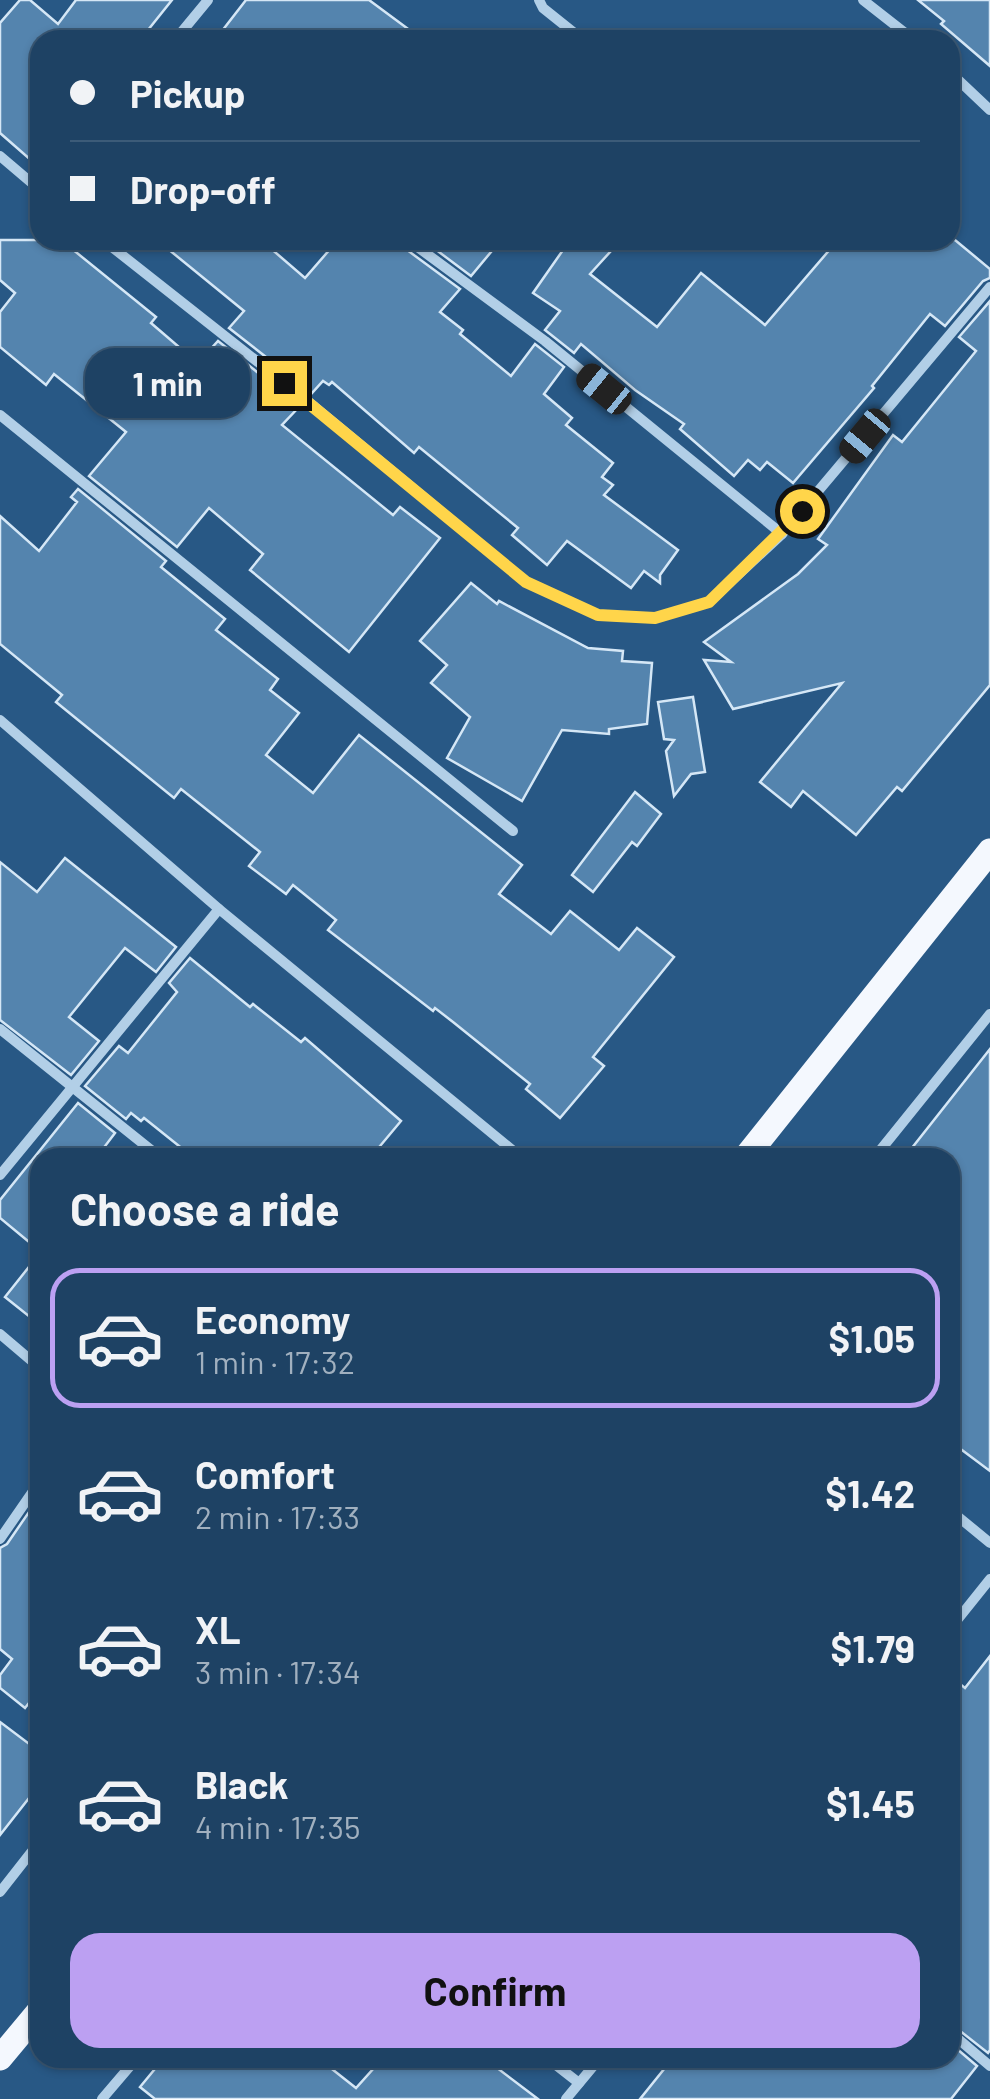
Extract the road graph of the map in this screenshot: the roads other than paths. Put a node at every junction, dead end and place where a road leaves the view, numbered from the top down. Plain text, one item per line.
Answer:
1 (208, 0) edge
2 (539, 0) edge
3 (864, 0) edge
4 (183, 30) edge
5 (570, 30) edge
6 (902, 30) edge
7 (960, 82) edge
8 (990, 110) edge
9 (0, 156) edge
10 (30, 182) edge
11 (116, 250) edge
12 (422, 250) edge
13 (990, 287) edge
14 (0, 416) edge
15 (782, 534) junction
16 (0, 720) edge
17 (514, 831) dead end
18 (990, 851) edge
19 (219, 909) junction
20 (990, 1014) edge
21 (0, 1029) edge
22 (985, 1031) edge
23 (72, 1085) junction
24 (149, 1148) edge
25 (510, 1148) edge
26 (753, 1148) edge
27 (883, 1148) edge
28 (0, 1174) edge
29 (0, 1334) edge
30 (30, 1360) edge
31 (30, 1496) edge
32 (960, 1518) edge
33 (0, 1539) edge
34 (990, 1544) edge
35 (990, 1578) edge
36 (960, 1616) edge
37 (30, 1854) edge
38 (0, 1892) edge
39 (30, 2022) edge
40 (960, 2040) edge
41 (0, 2058) edge
42 (990, 2066) edge
43 (128, 2068) edge
44 (560, 2068) edge
45 (592, 2068) edge
46 (579, 2083) junction
47 (102, 2099) edge
48 (566, 2099) edge

1 - 4 street
2 - 5 street
3 - 6 street
7 - 8 street
9 - 10 street
11 - 15 street
12 - 15 street
13 - 15 street
14 - 17 street
16 - 19 street
18 - 26 main road
19 - 23 street
19 - 25 street
20 - 22 street
21 - 23 street
22 - 27 street
23 - 24 street
23 - 28 street
29 - 30 street
31 - 33 street
32 - 34 street
35 - 36 street
37 - 38 street
39 - 41 main road
40 - 42 street
43 - 47 street
44 - 46 street
45 - 46 street
46 - 48 street

